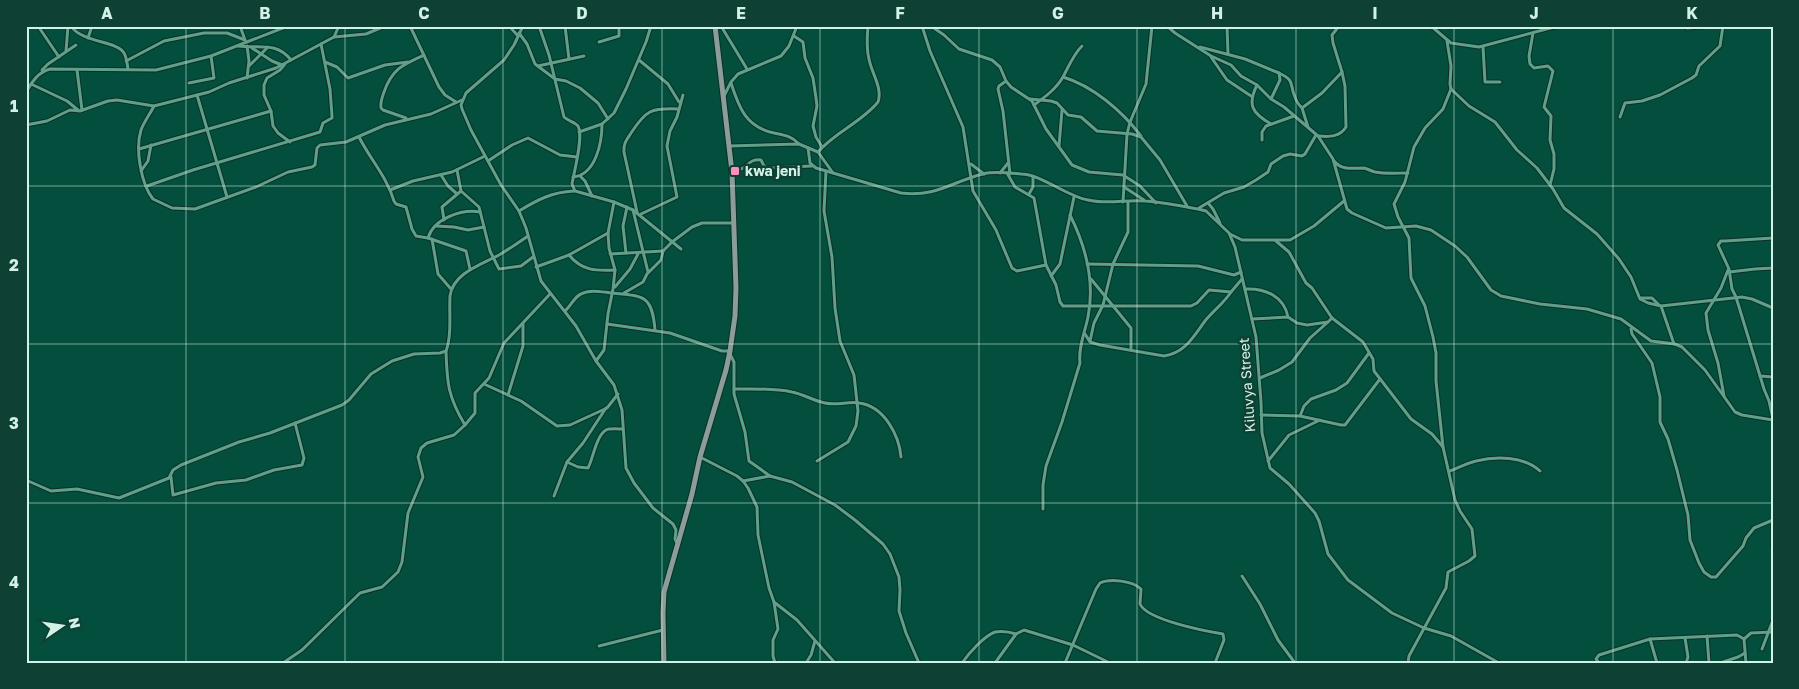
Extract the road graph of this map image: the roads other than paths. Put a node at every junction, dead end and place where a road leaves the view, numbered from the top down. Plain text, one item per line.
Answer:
1 (38, 26) edge
2 (70, 26) edge
3 (92, 26) edge
4 (240, 26) edge
5 (288, 26) edge
6 (339, 26) edge
7 (385, 26) edge
8 (410, 26) edge
9 (488, 26) edge
10 (523, 26) edge
11 (539, 26) edge
12 (565, 26) edge
13 (619, 26) edge
14 (651, 26) edge
15 (715, 26) edge
16 (721, 26) edge
17 (869, 26) edge
18 (922, 26) edge
19 (931, 26) edge
20 (1152, 26) edge
21 (1167, 26) edge
22 (1227, 26) edge
23 (1339, 26) edge
24 (1431, 26) edge
25 (1558, 26) edge
26 (1683, 26) edge
27 (1714, 26) edge
28 (1722, 26) edge
29 (511, 27) edge
30 (796, 27) edge
31 (1533, 33) junction
32 (518, 35) junction
33 (794, 36) junction
34 (334, 37) junction
35 (88, 38) junction
36 (246, 41) junction
37 (1447, 41) junction
38 (599, 42) dead end
39 (320, 44) junction
40 (76, 45) dead end
41 (237, 46) junction
42 (1082, 46) dead end
43 (1197, 46) junction
44 (250, 47) junction
45 (268, 47) junction
46 (1482, 47) junction
47 (66, 52) junction
48 (261, 54) junction
49 (1228, 54) junction
50 (211, 56) junction
51 (424, 56) junction
52 (584, 56) dead end
53 (1211, 56) junction
54 (59, 57) junction
55 (569, 59) junction
56 (291, 60) junction
57 (639, 60) junction
58 (126, 61) junction
59 (411, 61) junction
60 (325, 62) junction
61 (286, 63) junction
62 (551, 63) junction
63 (282, 65) junction
64 (538, 66) junction
65 (248, 67) junction
66 (747, 69) junction
67 (77, 70) junction
68 (128, 70) junction
69 (1342, 72) junction
70 (41, 73) junction
71 (1279, 73) junction
72 (1062, 77) junction
73 (247, 78) junction
74 (555, 78) junction
75 (1006, 81) junction
76 (731, 82) junction
77 (1500, 82) dead end
78 (189, 83) dead end
79 (31, 84) junction
80 (1257, 84) junction
81 (1451, 90) junction
82 (26, 92) edge
83 (197, 95) junction
84 (683, 95) dead end
85 (723, 96) junction
86 (1251, 96) junction
87 (1030, 99) junction
88 (1271, 99) junction
89 (462, 100) junction
90 (1041, 100) junction
91 (456, 102) junction
92 (680, 103) junction
93 (1034, 105) junction
94 (154, 106) junction
95 (1302, 108) junction
96 (678, 109) junction
97 (80, 110) junction
98 (271, 110) junction
99 (1062, 110) junction
100 (1294, 115) junction
101 (1620, 117) dead end
102 (410, 119) junction
103 (608, 119) junction
104 (1130, 122) junction
105 (602, 124) junction
106 (1271, 124) junction
107 (26, 125) edge
108 (1308, 128) junction
109 (206, 129) junction
110 (580, 132) junction
111 (1127, 134) junction
112 (1317, 136) junction
113 (359, 137) junction
114 (1141, 137) junction
115 (1262, 140) dead end
116 (290, 142) junction
117 (799, 144) junction
118 (151, 145) junction
119 (729, 146) junction
120 (822, 147) junction
121 (808, 148) junction
122 (1059, 148) junction
123 (139, 149) junction
124 (818, 152) junction
125 (485, 156) junction
126 (577, 158) junction
127 (1333, 159) junction
128 (488, 161) junction
129 (1008, 162) junction
130 (217, 163) junction
131 (970, 163) junction
132 (812, 166) junction
133 (457, 170) junction
134 (141, 171) junction
135 (826, 171) junction
136 (732, 172) junction
137 (833, 173) junction
138 (1000, 173) junction
139 (1408, 173) junction
140 (984, 174) junction
141 (1008, 174) junction
142 (441, 175) junction
143 (1123, 175) junction
144 (580, 176) junction
145 (573, 177) junction
146 (1033, 177) junction
147 (971, 178) junction
148 (147, 186) junction
149 (1550, 186) junction
150 (1123, 187) junction
151 (390, 190) junction
152 (461, 191) junction
153 (575, 191) junction
154 (456, 194) junction
155 (1029, 194) junction
156 (592, 196) junction
157 (227, 197) junction
158 (1074, 197) junction
159 (1144, 200) junction
160 (1344, 201) junction
161 (614, 202) junction
162 (1123, 202) junction
163 (1128, 202) junction
164 (1156, 203) junction
165 (1208, 203) junction
166 (627, 207) junction
167 (1187, 207) junction
168 (1198, 209) junction
169 (633, 210) junction
170 (519, 211) junction
171 (481, 212) junction
172 (639, 213) junction
173 (1070, 215) junction
174 (444, 220) junction
175 (734, 223) junction
176 (1221, 225) junction
177 (434, 226) junction
178 (484, 227) junction
179 (1405, 227) junction
180 (608, 233) junction
181 (1230, 233) junction
182 (528, 236) junction
183 (428, 238) junction
184 (1773, 238) edge
185 (432, 240) junction
186 (1242, 240) junction
187 (1276, 240) junction
188 (672, 242) junction
189 (1235, 247) junction
190 (681, 249) dead end
191 (663, 251) junction
192 (626, 253) junction
193 (639, 253) junction
194 (644, 253) junction
195 (610, 254) junction
196 (570, 255) junction
197 (533, 257) junction
198 (493, 258) junction
199 (1087, 264) junction
200 (1113, 264) junction
201 (1046, 265) junction
202 (536, 266) junction
203 (1773, 268) edge
204 (470, 269) junction
205 (615, 270) junction
206 (1729, 271) junction
207 (1240, 272) junction
208 (648, 273) junction
209 (1051, 276) junction
210 (1090, 279) junction
211 (1242, 279) junction
212 (451, 289) junction
213 (1244, 289) junction
214 (613, 291) junction
215 (1231, 292) junction
216 (624, 293) junction
217 (550, 294) junction
218 (1105, 297) junction
219 (1736, 297) junction
220 (1713, 300) junction
221 (1103, 305) junction
222 (1090, 306) junction
223 (1112, 306) junction
224 (1660, 306) junction
225 (1773, 308) edge
226 (565, 311) junction
227 (1288, 317) junction
228 (1332, 318) junction
229 (1252, 319) junction
230 (1328, 322) junction
231 (523, 324) junction
232 (607, 324) junction
233 (1631, 328) junction
234 (655, 330) junction
235 (1084, 334) junction
236 (1090, 342) junction
237 (1674, 344) junction
238 (1131, 350) junction
239 (446, 351) junction
240 (730, 352) junction
241 (1369, 353) junction
242 (596, 361) junction
243 (1760, 376) junction
244 (1773, 377) edge
245 (1260, 378) junction
246 (1380, 378) junction
247 (484, 384) junction
248 (734, 389) junction
249 (618, 394) junction
250 (508, 395) junction
251 (1724, 397) junction
252 (857, 402) junction
253 (607, 408) junction
254 (1261, 415) junction
255 (1300, 416) junction
256 (1321, 420) junction
257 (1773, 420) edge
258 (295, 423) junction
259 (465, 425) junction
260 (623, 429) junction
261 (1443, 447) junction
262 (700, 457) junction
263 (901, 457) dead end
264 (817, 461) dead end
265 (1268, 461) junction
266 (567, 462) junction
267 (1540, 470) dead end
268 (1450, 471) junction
269 (171, 476) junction
270 (770, 476) junction
271 (26, 480) edge
272 (743, 481) junction
273 (554, 496) dead end
274 (1043, 508) dead end
275 (1773, 522) edge
276 (677, 542) junction
277 (1773, 548) edge
278 (1242, 576) dead end
279 (774, 602) junction
280 (1428, 618) junction
281 (1773, 620) edge
282 (1424, 628) junction
283 (664, 630) junction
284 (1430, 630) junction
285 (1773, 632) edge
286 (1768, 633) junction
287 (1016, 634) junction
288 (1707, 636) junction
289 (1685, 638) junction
290 (1650, 639) junction
291 (1744, 639) junction
292 (815, 641) junction
293 (1072, 645) junction
294 (598, 646) dead end
295 (1762, 649) dead end
296 (1745, 652) junction
297 (283, 663) edge
298 (664, 663) edge
299 (776, 663) edge
300 (806, 663) edge
301 (835, 663) edge
302 (919, 663) edge
303 (962, 663) edge
304 (995, 663) edge
305 (1065, 663) edge
306 (1110, 663) edge
307 (1215, 663) edge
308 (1295, 663) edge
309 (1408, 663) edge
310 (1499, 663) edge
311 (1599, 663) edge
312 (1657, 663) edge
313 (1686, 663) edge
314 (1709, 663) edge
315 (1720, 663) edge
316 (1746, 663) edge

1 - 54 street
2 - 35 street
2 - 47 street
3 - 35 street
4 - 36 street
5 - 36 street
6 - 34 street
7 - 34 street
8 - 51 street
9 - 29 street
10 - 32 street
11 - 62 street
12 - 55 street
13 - 38 street
14 - 57 street
15 - 85 street
16 - 66 street
17 - 120 street
18 - 131 street
19 - 75 street
20 - 104 street
21 - 43 street
22 - 49 street
23 - 69 street
24 - 37 street
25 - 31 street
26 - 27 street
28 - 101 street
29 - 32 street
30 - 33 street
31 - 46 street
31 - 149 street
32 - 64 street
32 - 89 street
33 - 66 street
33 - 120 street
34 - 39 street
35 - 58 street
36 - 41 street
36 - 44 street
36 - 58 street
37 - 46 street
37 - 81 street
39 - 56 street
39 - 60 street
40 - 47 street
41 - 44 street
41 - 50 street
42 - 72 street
43 - 49 street
43 - 53 street
44 - 45 street
44 - 48 street
44 - 65 street
45 - 48 street
45 - 56 street
46 - 77 street
47 - 54 street
48 - 63 street
48 - 65 street
49 - 71 street
50 - 68 street
50 - 78 street
51 - 59 street
51 - 91 street
52 - 55 street
53 - 80 street
53 - 86 street
54 - 70 street
55 - 62 street
56 - 61 street
57 - 92 street
57 - 103 street
58 - 68 street
59 - 60 street
59 - 102 street
60 - 116 street
61 - 63 street
61 - 98 street
62 - 64 street
62 - 74 street
63 - 73 street
64 - 74 street
65 - 73 street
66 - 76 street
67 - 68 street
67 - 70 street
67 - 97 street
69 - 95 street
69 - 112 street
70 - 79 street
71 - 88 street
71 - 95 street
72 - 90 street
72 - 104 street
73 - 83 street
74 - 103 street
74 - 110 street
75 - 87 street
75 - 129 street
76 - 85 street
76 - 117 street
79 - 82 street
79 - 97 street
80 - 86 street
80 - 88 street
81 - 139 street
81 - 149 street
83 - 94 street
83 - 109 street
84 - 92 street
85 - 119 street
86 - 106 street
87 - 90 street
87 - 93 street
88 - 100 street
89 - 91 street
89 - 125 street
90 - 93 street
90 - 99 street
91 - 102 street
92 - 96 street
93 - 122 street
94 - 97 street
94 - 123 street
95 - 108 street
96 - 172 street
96 - 172 street
97 - 107 street
98 - 109 street
98 - 116 street
99 - 111 street
99 - 122 street
100 - 106 street
100 - 108 street
102 - 113 street
103 - 105 street
104 - 111 street
104 - 114 street
105 - 110 street
105 - 144 street
106 - 115 street
108 - 112 street
109 - 118 street
109 - 130 street
110 - 126 street
111 - 114 street
111 - 143 street
112 - 127 street
112 - 165 street
113 - 151 street
113 - 157 street
114 - 167 street
116 - 130 street
117 - 119 street
117 - 121 street
118 - 123 street
118 - 134 street
119 - 136 street
120 - 124 street
121 - 124 street
121 - 132 street
122 - 143 street
123 - 134 street
124 - 137 street
125 - 128 street
125 - 133 street
126 - 128 street
126 - 145 street
127 - 139 street
127 - 160 street
128 - 170 street
129 - 138 street
129 - 141 street
130 - 148 street
130 - 157 street
131 - 140 street
131 - 147 street
132 - 135 street, Kiluvya Street
132 - 136 street
133 - 142 street
133 - 152 street
134 - 148 street
135 - 137 street, Kiluvya Street
135 - 252 street
136 - 175 street
137 - 147 street, Kiluvya Street
138 - 140 street, Kiluvya Street
138 - 141 street, Kiluvya Street
139 - 179 street
140 - 147 street, Kiluvya Street
141 - 146 street, Kiluvya Street
141 - 155 street
142 - 151 street
142 - 154 street
143 - 150 street
143 - 164 street
144 - 145 street
144 - 156 street
145 - 153 street
146 - 155 street
146 - 158 street, Kiluvya Street
147 - 201 street
148 - 157 street
149 - 224 street
150 - 159 street
150 - 162 street
151 - 183 street
152 - 154 street
152 - 171 street
153 - 156 street
153 - 170 street
154 - 174 street
155 - 201 street
156 - 161 street
158 - 162 street, Kiluvya Street
158 - 173 street
159 - 163 street, Kiluvya Street
159 - 164 street, Kiluvya Street
160 - 179 street
160 - 187 street
161 - 166 street
161 - 180 street
162 - 163 street, Kiluvya Street
163 - 200 street
164 - 167 street, Kiluvya Street
165 - 168 street
165 - 176 street
166 - 169 street
166 - 192 street
167 - 168 street, Kiluvya Street
168 - 176 street, Kiluvya Street
169 - 172 street
169 - 194 street
170 - 182 street
171 - 174 street
171 - 178 street
172 - 188 street
173 - 199 street
173 - 209 street
174 - 177 street
175 - 188 street
175 - 240 street
176 - 181 street, Kiluvya Street
177 - 178 street
177 - 183 street
178 - 198 street
179 - 233 street
179 - 261 street
180 - 195 street
180 - 196 street
181 - 186 street
181 - 189 street, Kiluvya Street
182 - 197 street
182 - 198 street
183 - 185 street
184 - 206 street
185 - 204 street
185 - 212 street
186 - 187 street
186 - 189 street
187 - 228 street
188 - 190 street
188 - 191 street
189 - 207 street, Kiluvya Street
191 - 194 street
191 - 208 street
192 - 193 street
192 - 195 street
193 - 194 street
193 - 214 street
194 - 208 street
195 - 205 street
196 - 202 street
196 - 205 street
197 - 198 street
197 - 202 street
198 - 204 street
199 - 200 street
199 - 210 street
200 - 207 street
200 - 218 street
201 - 209 street
202 - 217 street
203 - 206 street
204 - 212 street
205 - 214 street
206 - 219 street
206 - 220 street
207 - 211 street, Kiluvya Street
208 - 216 street
209 - 222 street
210 - 218 street
210 - 222 street
211 - 213 street, Kiluvya Street
211 - 215 street
212 - 239 street
213 - 227 street
213 - 229 street, Kiluvya Street
214 - 216 street
214 - 226 street
214 - 232 street
215 - 223 street
215 - 238 street
216 - 234 street
217 - 226 street
217 - 231 street
218 - 221 street
218 - 223 street
219 - 220 street
219 - 225 street
219 - 243 street
220 - 224 street
220 - 251 street
221 - 222 street
221 - 223 street
221 - 236 street
222 - 235 street
223 - 238 street
224 - 237 street
226 - 242 street
227 - 229 street
227 - 230 street
228 - 230 street
228 - 241 street
229 - 245 street, Kiluvya Street
230 - 245 street
231 - 247 street
231 - 250 street
232 - 234 street
232 - 242 street
233 - 237 street
233 - 275 street
234 - 240 street
235 - 236 street
235 - 274 street
236 - 238 street
237 - 251 street
239 - 258 street
239 - 259 street
240 - 248 street
240 - 262 street
241 - 246 street
241 - 255 street
242 - 249 street
243 - 244 street
243 - 257 street
245 - 254 street, Kiluvya Street
246 - 256 street
246 - 261 street
247 - 250 street
247 - 259 street
248 - 252 street
248 - 270 street
249 - 253 street
249 - 260 street
250 - 253 street
251 - 257 street
252 - 263 street
252 - 264 street
253 - 266 street
254 - 255 street
254 - 265 street, Kiluvya Street
255 - 256 street
256 - 265 street
258 - 269 street
258 - 269 street
259 - 297 street
260 - 266 street
260 - 276 street
261 - 268 street
262 - 272 street
262 - 276 street
265 - 282 street, Kiluvya Street
266 - 273 street
267 - 268 street
268 - 280 street
269 - 271 street
270 - 272 street
270 - 302 street
272 - 279 street
275 - 277 street
276 - 283 street
278 - 308 street
279 - 292 street
279 - 299 street
280 - 282 street
280 - 284 street
281 - 286 street
282 - 284 street, Kiluvya Street
282 - 309 street
283 - 294 street
283 - 298 street
284 - 310 street, Kiluvya Street
285 - 286 street
286 - 291 street
286 - 295 street
287 - 293 street
287 - 303 street
287 - 304 street
288 - 289 street
288 - 291 street
288 - 314 street
289 - 290 street
289 - 313 street
290 - 311 street
290 - 312 street
291 - 296 street
292 - 300 street
292 - 301 street
293 - 305 street
293 - 306 street
293 - 307 street
296 - 315 street
296 - 316 street

